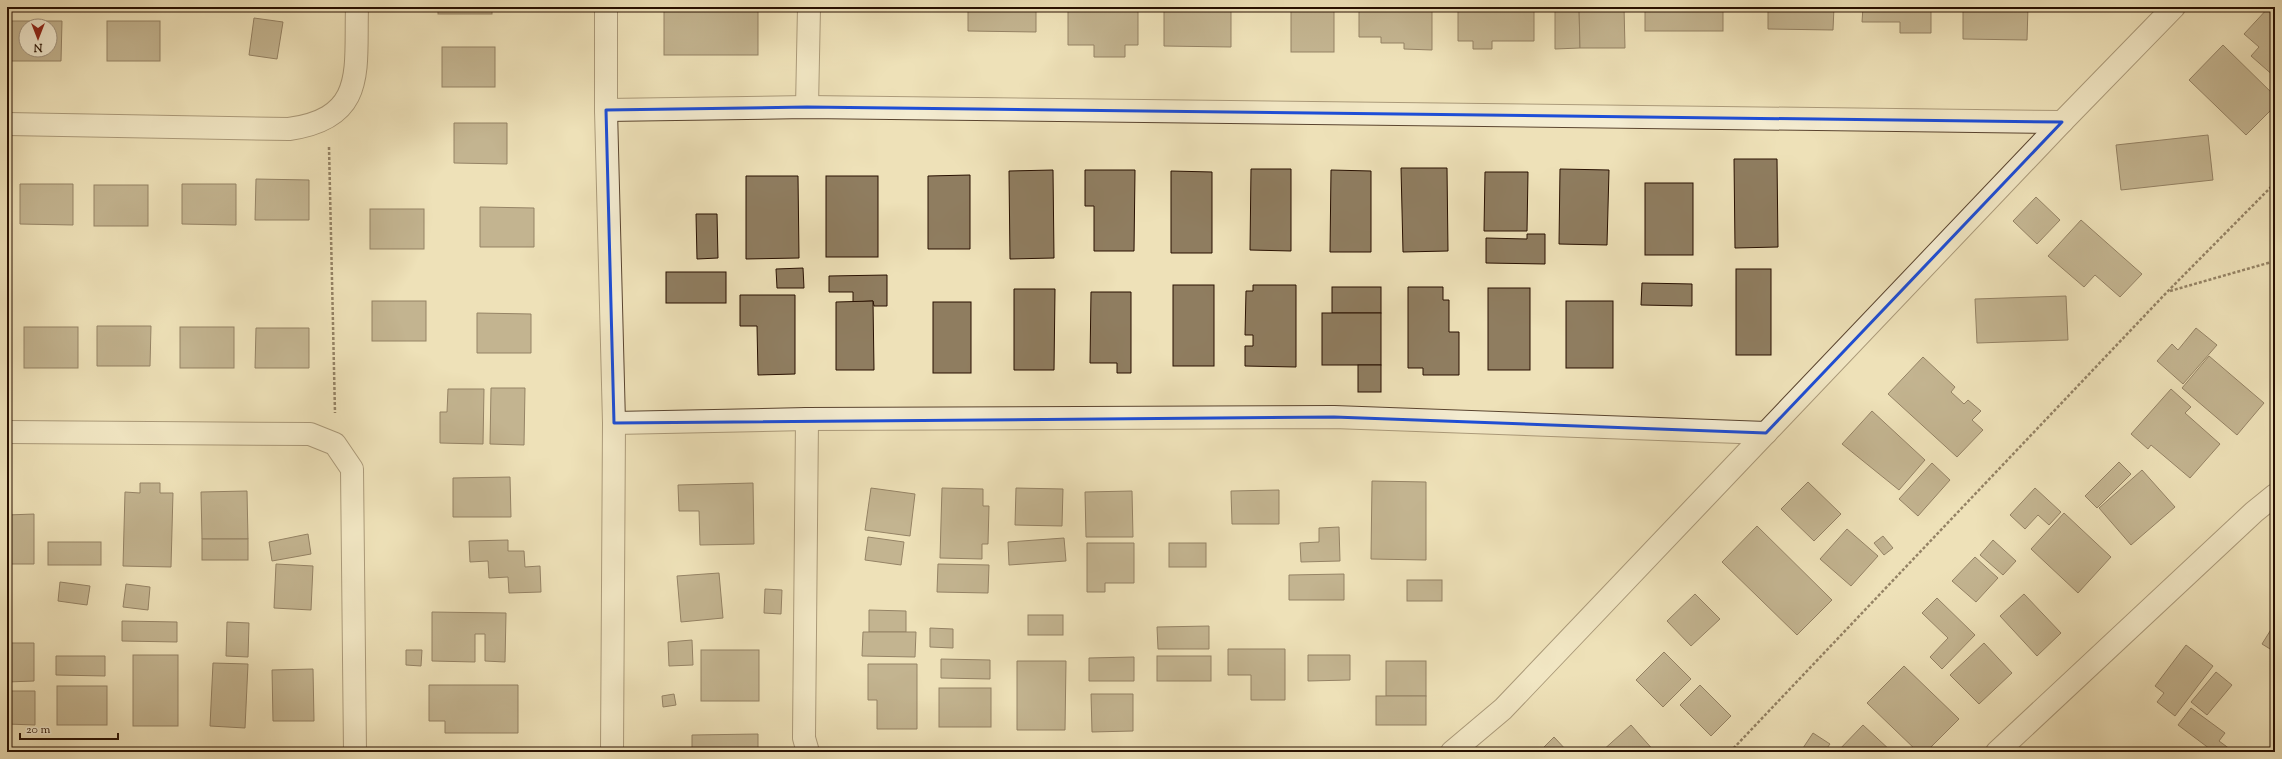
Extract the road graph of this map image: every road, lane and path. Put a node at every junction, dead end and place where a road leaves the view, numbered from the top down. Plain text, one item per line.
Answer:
1 (357, 7) edge
2 (606, 7) edge
3 (809, 7) edge
4 (2174, 7) edge
5 (807, 107) junction
6 (606, 110) junction
7 (328, 118) junction
8 (2062, 122) junction
9 (7, 124) edge
10 (2275, 183) edge
11 (2275, 261) edge
12 (2168, 291) junction
13 (807, 419) junction
14 (614, 423) junction
15 (7, 432) edge
16 (1766, 433) junction
17 (335, 444) junction
18 (2275, 495) edge
19 (355, 752) edge
20 (612, 752) edge
21 (808, 752) edge
22 (1452, 752) edge
23 (1730, 752) edge
24 (1997, 752) edge

1 - 7 street
2 - 6 street
3 - 5 street
4 - 8 street
5 - 6 street
5 - 8 street
6 - 14 street
7 - 9 street
7 - 17 path
8 - 16 street
10 - 12 path
11 - 12 path
12 - 23 path
13 - 14 street
13 - 16 street
13 - 21 street
14 - 20 street
15 - 17 street
16 - 22 street
17 - 19 street
18 - 24 street

